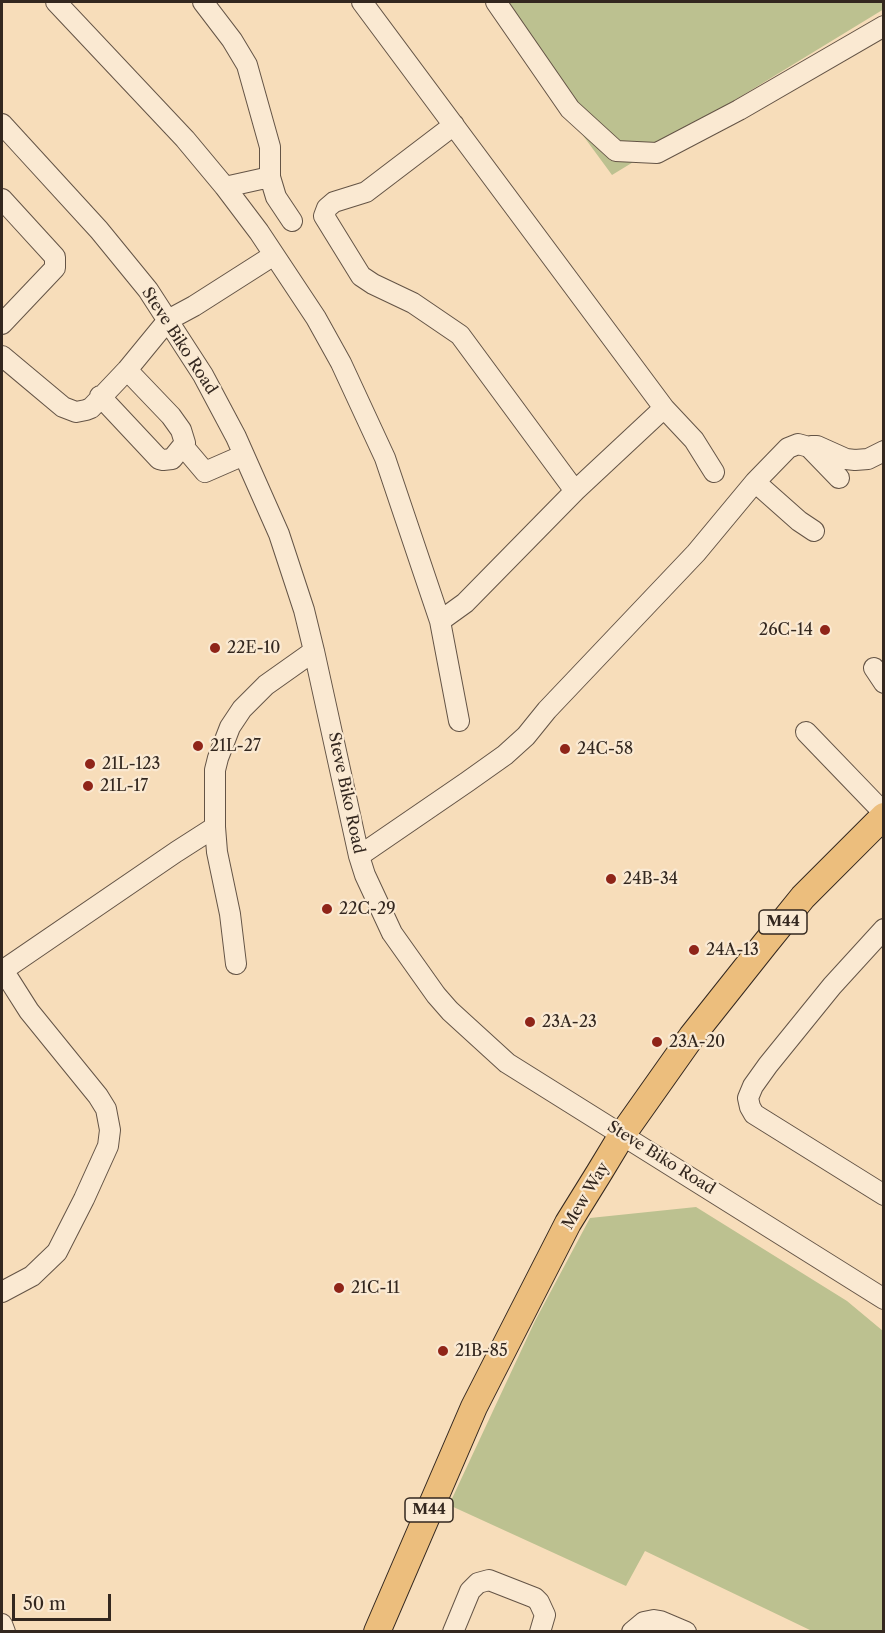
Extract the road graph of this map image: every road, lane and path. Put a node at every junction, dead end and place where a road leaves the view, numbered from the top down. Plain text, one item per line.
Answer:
1 (56, 2) edge
2 (203, 2) edge
3 (362, 2) edge
4 (495, 2) edge
5 (884, 26) edge
6 (2, 124) edge
7 (454, 126) junction
8 (270, 177) junction
9 (225, 188) junction
10 (2, 199) edge
11 (292, 221) dead end
12 (274, 255) junction
13 (168, 320) junction
14 (2, 324) edge
15 (2, 356) edge
16 (127, 370) junction
17 (100, 396) junction
18 (664, 408) junction
19 (183, 446) junction
20 (809, 447) junction
21 (884, 451) edge
22 (244, 455) junction
23 (714, 472) dead end
24 (839, 478) dead end
25 (755, 482) junction
26 (575, 491) junction
27 (814, 531) dead end
28 (440, 621) junction
29 (314, 651) junction
30 (459, 721) dead end
31 (806, 732) dead end
32 (884, 815) edge
33 (215, 827) junction
34 (359, 856) junction
35 (884, 929) edge
36 (236, 964) dead end
37 (2, 971) edge
38 (622, 1135) junction
39 (884, 1196) edge
40 (2, 1292) edge
41 (884, 1299) edge
42 (2, 1624) edge
43 (5, 1632) edge
44 (377, 1632) edge
45 (453, 1632) edge
46 (540, 1632) edge
47 (632, 1632) edge
48 (686, 1632) edge

1 - 9 street
2 - 8 street
3 - 7 street
4 - 5 street
6 - 13 street, Steve Biko Road
7 - 18 street
7 - 26 street
8 - 9 street
8 - 11 street
9 - 12 street
10 - 14 street
12 - 13 street
12 - 28 street
13 - 16 street
13 - 22 street, Steve Biko Road
15 - 17 street
16 - 17 street
16 - 19 street
17 - 19 street
18 - 23 street
18 - 26 street
19 - 22 street
20 - 21 street
20 - 24 street
20 - 25 street
22 - 29 street, Steve Biko Road
25 - 27 street
25 - 34 street
26 - 28 street
28 - 30 street
29 - 33 street
29 - 34 street, Steve Biko Road
31 - 32 street
32 - 38 main road, Mew Way / M44
33 - 36 street
33 - 37 street
34 - 38 street, Steve Biko Road
35 - 39 street
37 - 40 street
38 - 41 street, Steve Biko Road
38 - 44 main road, Mew Way / M44
42 - 43 street
45 - 46 street
47 - 48 street

